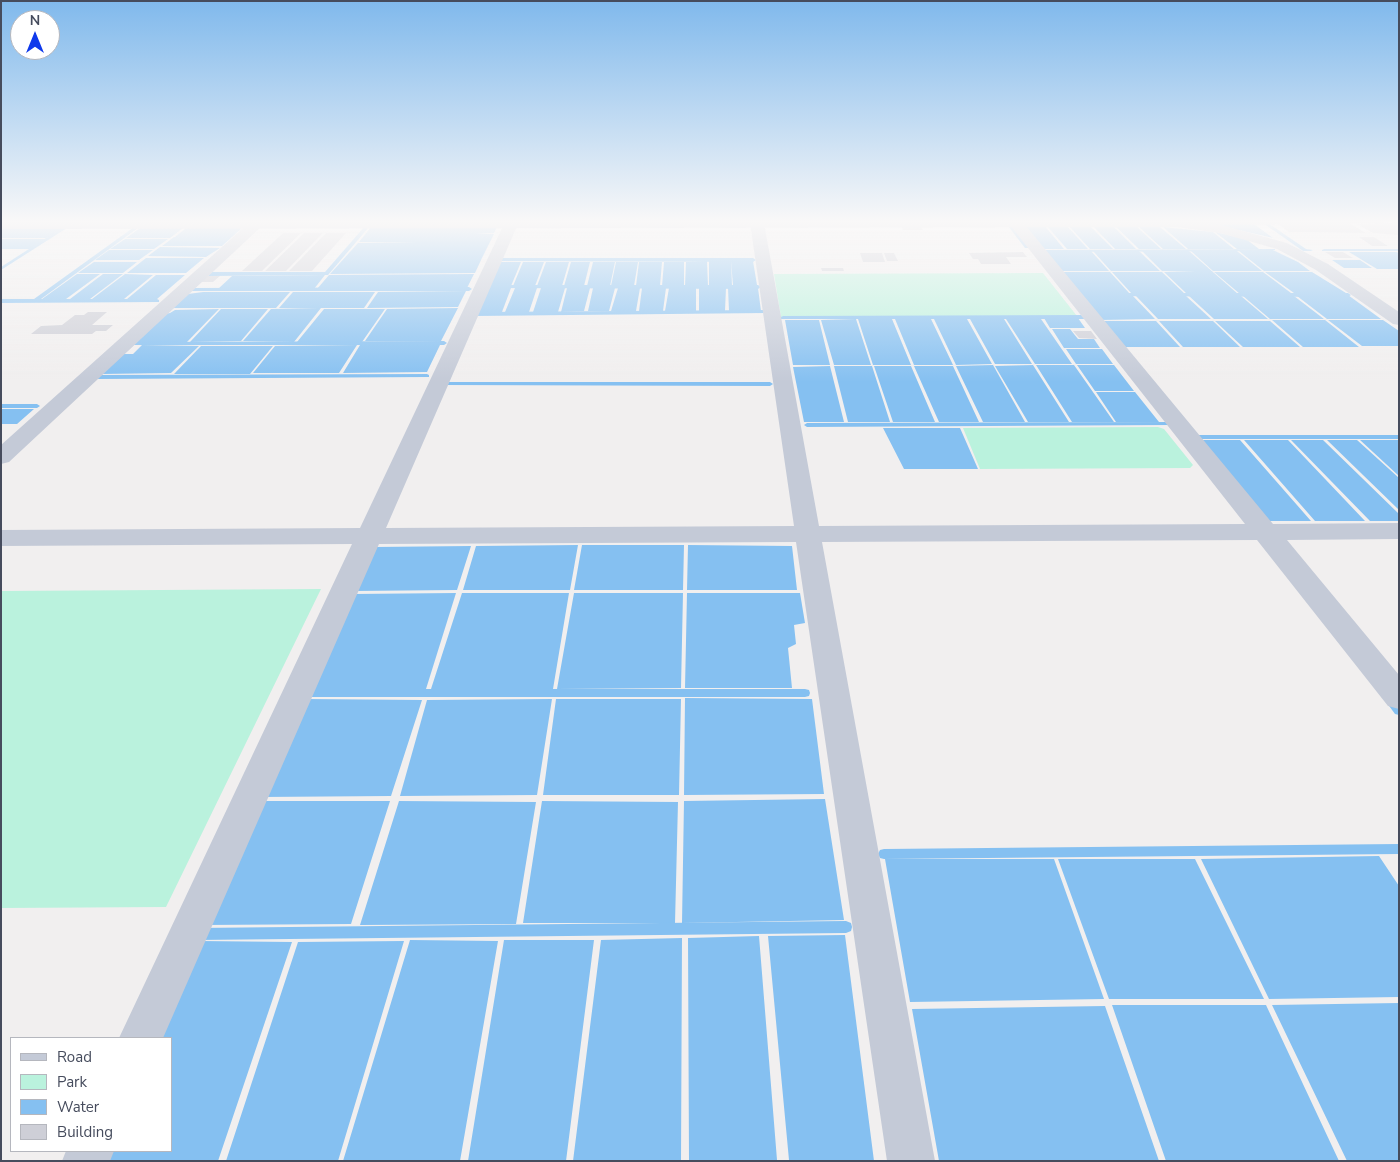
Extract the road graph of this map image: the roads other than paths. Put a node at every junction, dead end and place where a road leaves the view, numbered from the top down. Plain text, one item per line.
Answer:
1 (201, 274) edge
2 (488, 274) edge
3 (765, 274) edge
4 (1057, 274) edge
5 (1331, 274) edge
6 (1399, 320) edge
7 (1, 457) edge
8 (1264, 531) junction
9 (1399, 531) edge
10 (808, 534) junction
11 (369, 536) junction
12 (1, 538) edge
13 (1399, 697) edge
14 (141, 1037) edge
15 (911, 1161) edge

1 - 7 street
2 - 11 street
3 - 10 street
4 - 8 street
5 - 6 street
8 - 9 street
8 - 10 street
8 - 13 street
10 - 11 street
10 - 15 street
11 - 12 street
11 - 14 street

